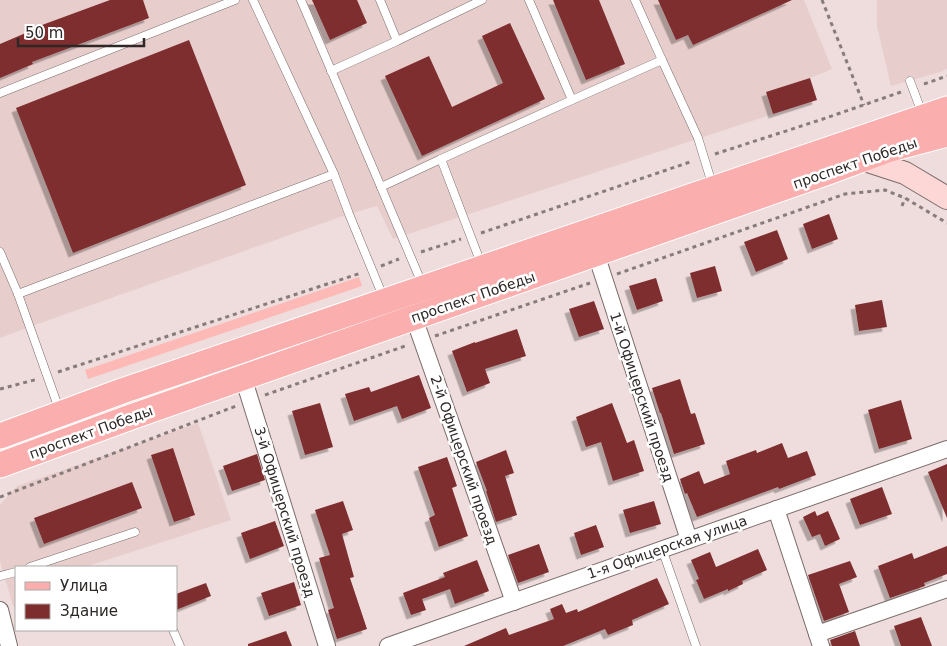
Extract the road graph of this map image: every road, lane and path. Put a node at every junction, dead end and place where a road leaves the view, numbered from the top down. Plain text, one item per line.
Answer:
1 (235, 0) edge
2 (253, 0) edge
3 (301, 0) edge
4 (380, 0) edge
5 (482, 0) edge
6 (529, 0) edge
7 (635, 0) edge
8 (822, 0) edge
9 (397, 41) junction
10 (662, 60) junction
11 (331, 71) junction
12 (910, 81) dead end
13 (0, 93) edge
14 (572, 100) junction
15 (864, 105) dead end
16 (947, 109) edge
17 (923, 117) junction
18 (947, 134) edge
19 (441, 159) junction
20 (862, 159) junction
21 (334, 174) junction
22 (381, 186) junction
23 (713, 189) junction
24 (845, 194) dead end
25 (905, 198) junction
26 (947, 198) edge
27 (902, 206) dead end
28 (947, 223) edge
29 (0, 252) edge
30 (596, 254) junction
31 (483, 267) junction
32 (424, 288) junction
33 (18, 294) junction
34 (394, 314) junction
35 (243, 377) junction
36 (61, 413) junction
37 (0, 436) edge
38 (70, 439) junction
39 (947, 448) edge
40 (0, 465) edge
41 (776, 509) junction
42 (135, 532) dead end
43 (689, 540) junction
44 (662, 549) junction
45 (33, 566) edge
46 (15, 572) edge
47 (0, 576) edge
48 (947, 589) edge
49 (514, 602) junction
50 (0, 610) edge
51 (174, 631) edge
52 (819, 640) edge
53 (9, 646) edge
54 (180, 646) edge
55 (327, 646) edge
56 (388, 646) edge
57 (696, 646) edge

1 - 13 lane
2 - 21 lane
3 - 11 lane
4 - 9 lane
5 - 9 lane
6 - 14 lane
7 - 10 lane
8 - 15 path
9 - 11 lane
10 - 14 lane
10 - 23 lane
11 - 22 lane
12 - 17 lane
14 - 19 lane
16 - 17 main road, проспект Победы
17 - 23 main road, проспект Победы
18 - 20 main road, проспект Победы
19 - 22 lane
19 - 31 lane
20 - 26 main road
20 - 30 main road, проспект Победы
21 - 33 lane
21 - 34 lane
22 - 32 lane
23 - 31 main road, проспект Победы
24 - 25 path
25 - 27 path
25 - 28 path
29 - 33 lane
30 - 34 main road, проспект Победы
30 - 43 street, 1-й Офицерский проезд
31 - 32 main road, проспект Победы
32 - 34 main road, проспект Победы
33 - 36 lane
34 - 35 main road, проспект Победы
34 - 36 main road, проспект Победы
34 - 49 street, 2-й Офицерский проезд
35 - 38 main road, проспект Победы
35 - 55 street, 3-й Офицерский проезд
36 - 37 main road, проспект Победы
36 - 38 lane
38 - 40 main road, проспект Победы
39 - 41 street, 1-я Офицерская улица
41 - 43 street, 1-я Офицерская улица
41 - 52 street
42 - 45 lane
43 - 44 street, 1-я Офицерская улица
44 - 49 street, 1-я Офицерская улица
44 - 57 lane
46 - 47 lane
48 - 52 street
49 - 56 street, 1-я Офицерская улица
50 - 53 street
51 - 54 lane

